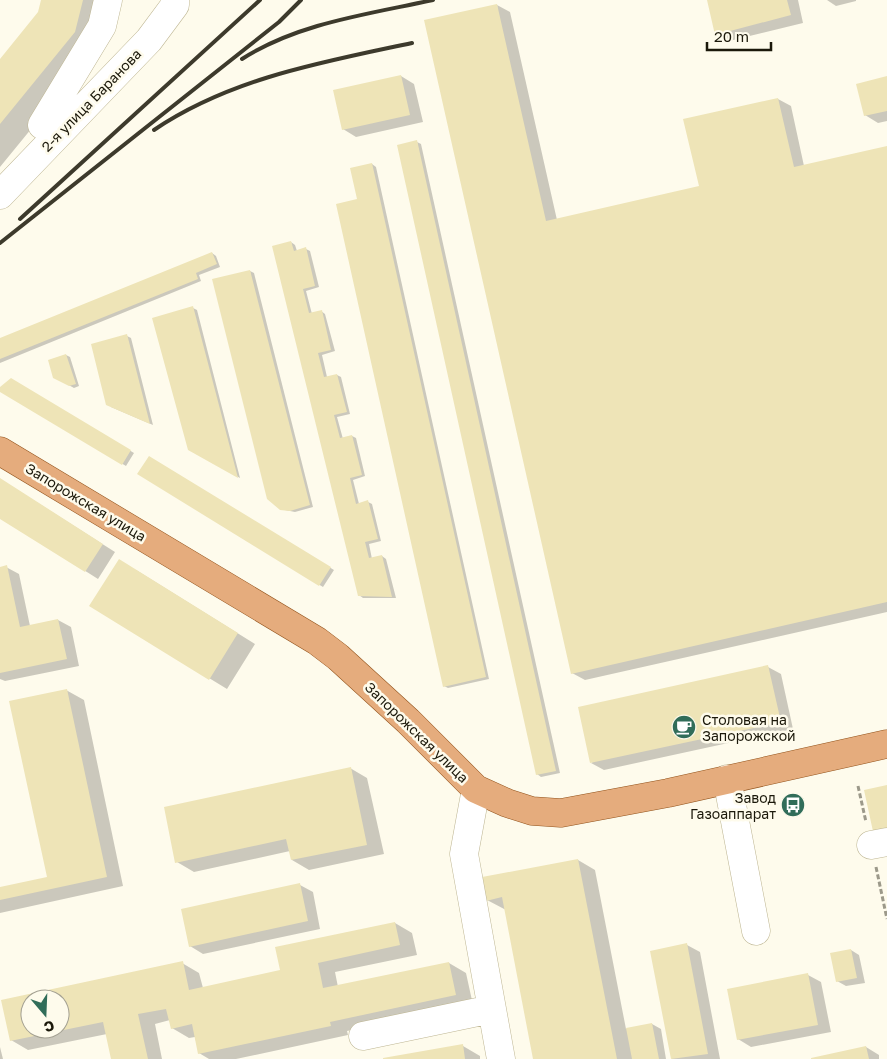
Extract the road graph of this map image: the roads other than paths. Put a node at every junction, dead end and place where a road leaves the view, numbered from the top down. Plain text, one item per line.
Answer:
1 (108, 0) edge
2 (175, 0) edge
3 (42, 125) dead end
4 (0, 195) edge
5 (0, 451) edge
6 (887, 744) edge
7 (727, 780) junction
8 (476, 789) junction
9 (756, 932) dead end
10 (492, 1010) junction
11 (363, 1036) dead end
12 (501, 1059) edge

1 - 3 street
2 - 4 street, 2-я улица Баранова
5 - 8 main road, Запорожская улица
6 - 7 main road, Запорожская улица
7 - 8 main road, Запорожская улица
7 - 9 street
8 - 10 street
10 - 11 street
10 - 12 street

